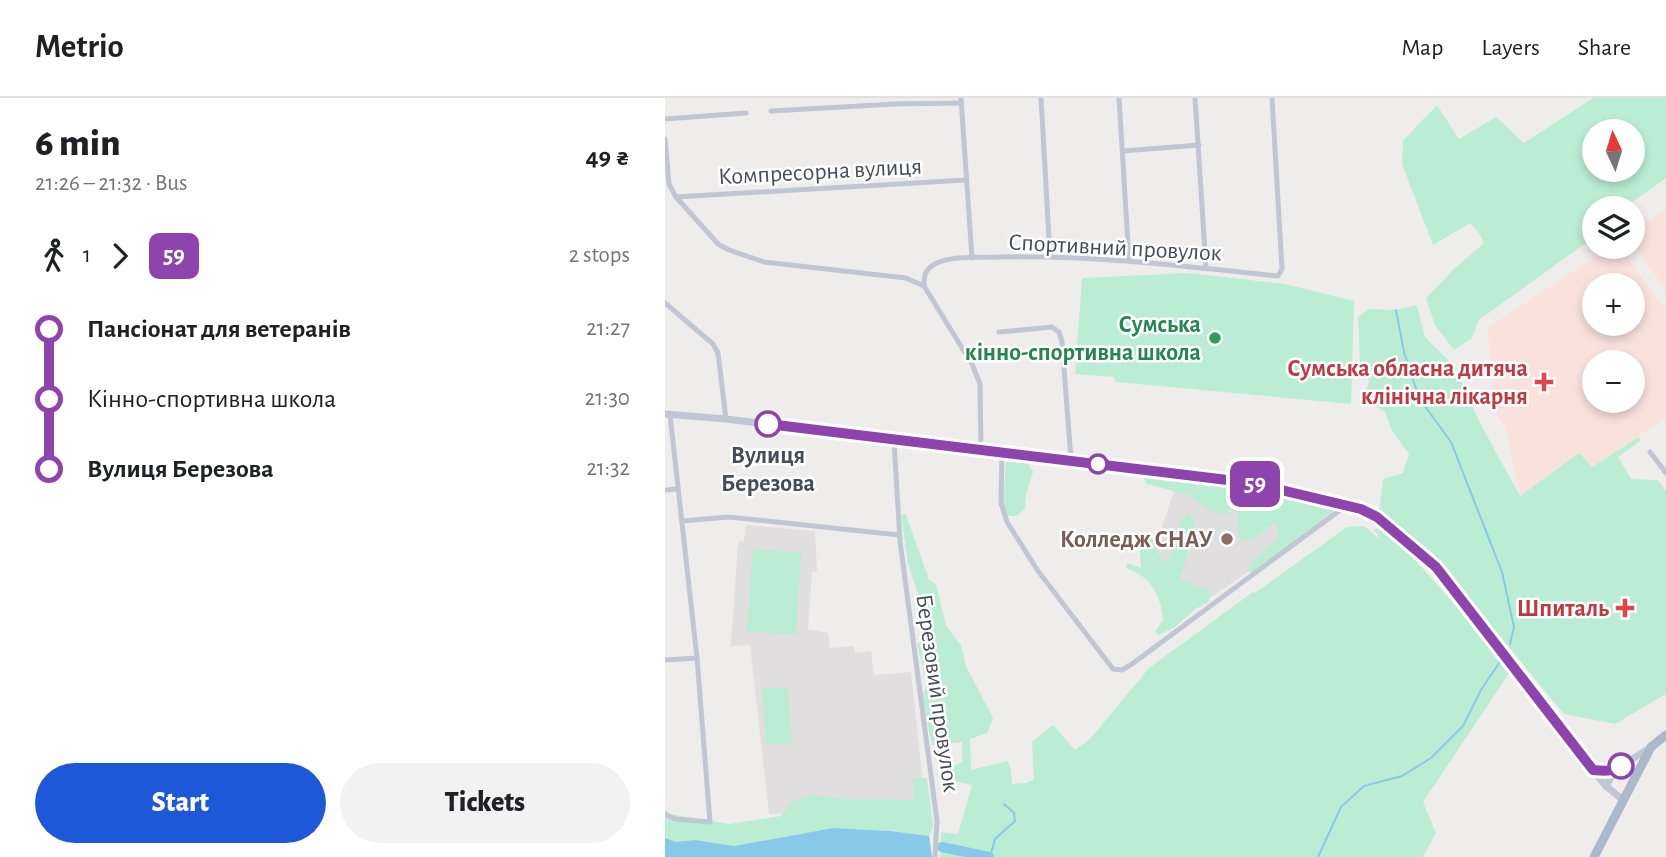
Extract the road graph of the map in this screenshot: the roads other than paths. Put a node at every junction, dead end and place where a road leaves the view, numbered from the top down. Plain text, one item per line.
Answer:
1 (1041, 98) edge
2 (1119, 98) edge
3 (1195, 98) edge
4 (1272, 98) edge
5 (961, 100) edge
6 (771, 111) dead end
7 (746, 113) dead end
8 (665, 119) edge
9 (665, 139) edge
10 (1199, 145) junction
11 (1123, 151) junction
12 (966, 180) junction
13 (676, 197) junction
14 (1050, 256) junction
15 (972, 258) junction
16 (1129, 260) junction
17 (1206, 268) junction
18 (924, 286) junction
19 (665, 303) edge
20 (999, 331) dead end
21 (668, 414) edge
22 (726, 419) junction
23 (894, 441) junction
24 (981, 450) junction
25 (1650, 452) dead end
26 (1002, 454) junction
27 (1072, 460) junction
28 (1666, 473) edge
29 (677, 489) junction
30 (665, 490) edge
31 (1349, 504) junction
32 (682, 521) junction
33 (899, 535) junction
34 (697, 658) junction
35 (665, 660) edge
36 (1666, 735) edge
37 (1651, 747) junction
38 (1616, 769) junction
39 (1593, 770) junction
40 (1606, 786) junction
41 (1623, 800) junction
42 (665, 814) edge
43 (936, 857) edge
44 (1594, 857) edge

1 - 14 street
2 - 11 street
3 - 10 street
4 - 17 street, Спортивний провулок
5 - 6 street
5 - 12 street
7 - 8 street
9 - 13 street
10 - 11 street
10 - 17 street
11 - 16 street
12 - 13 street, Компресорна вулиця
12 - 15 street
13 - 18 street
14 - 15 street, Спортивний провулок
14 - 16 street, Спортивний провулок
15 - 18 street, Спортивний провулок
16 - 17 street, Спортивний провулок
18 - 24 street
19 - 22 street
20 - 27 street
21 - 22 street
21 - 29 street
22 - 23 street
23 - 24 street
23 - 33 street, Березовий провулок
24 - 26 street
25 - 28 street
26 - 27 street
26 - 31 street
27 - 31 street
29 - 30 street
29 - 32 street
31 - 39 street
32 - 33 street
32 - 34 street
33 - 43 street, Березовий провулок
34 - 35 street
34 - 42 street
36 - 37 main road
37 - 38 street
37 - 41 main road
38 - 39 street
38 - 40 street
39 - 40 street
40 - 41 street
41 - 44 main road

